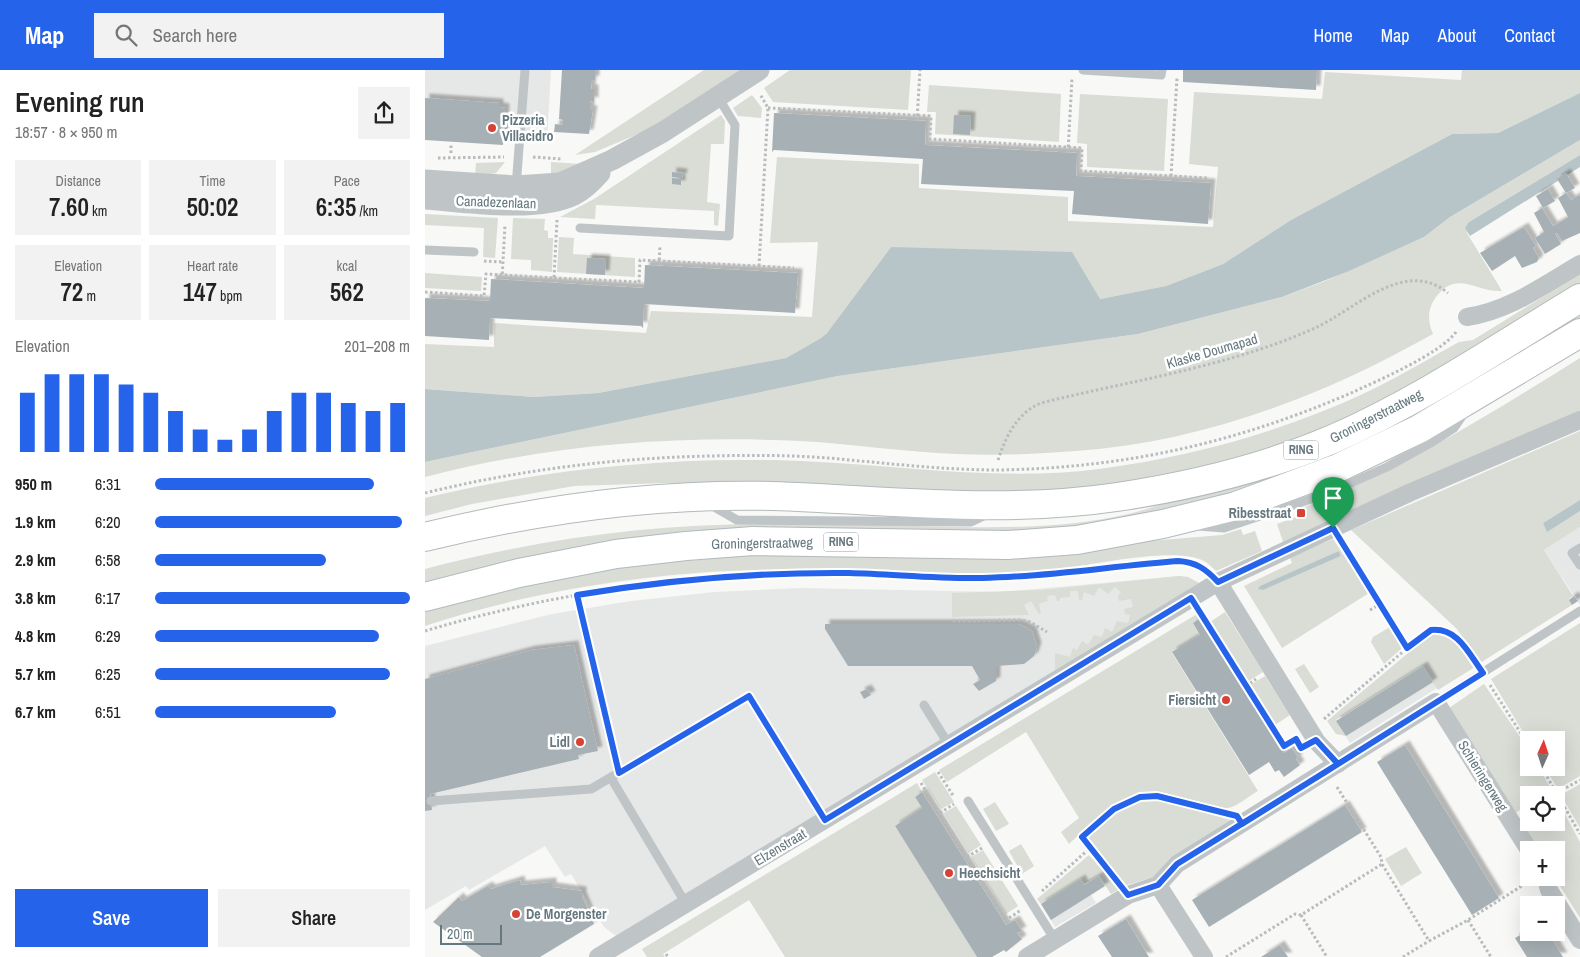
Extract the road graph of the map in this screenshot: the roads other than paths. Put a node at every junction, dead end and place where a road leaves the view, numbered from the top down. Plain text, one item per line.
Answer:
1 (525, 70) edge
2 (1083, 70) edge
3 (1162, 70) edge
4 (758, 79) edge
5 (718, 97) junction
6 (425, 180) edge
7 (515, 195) junction
8 (425, 200) edge
9 (580, 228) dead end
10 (425, 250) edge
11 (474, 252) dead end
12 (1580, 264) edge
13 (1580, 298) edge
14 (1467, 317) road end
15 (1580, 334) edge
16 (1580, 420) edge
17 (425, 537) edge
18 (1580, 548) edge
19 (1580, 565) edge
20 (1218, 582) junction
21 (425, 597) edge
22 (1580, 611) edge
23 (1437, 702) junction
24 (924, 705) dead end
25 (949, 745) junction
26 (1333, 768) junction
27 (615, 775) junction
28 (431, 801) dead end
29 (968, 801) dead end
30 (825, 820) junction
31 (1523, 841) edge
32 (1158, 885) junction
33 (1548, 886) edge
34 (686, 904) junction
35 (1055, 940) junction
36 (1580, 940) edge
37 (598, 957) edge
38 (1027, 957) edge
39 (1203, 957) edge

1 - 7 lane
2 - 3 lane
4 - 5 street, Canadezenlaan
5 - 7 street, Canadezenlaan
5 - 9 lane
6 - 7 street, Canadezenlaan
7 - 8 street, Canadezenlaan
10 - 11 lane
12 - 14 street
13 - 17 main road, Groningerstraatweg / RING
15 - 21 main road, Groningerstraatweg / RING
16 - 20 street
18 - 19 lane
20 - 25 street, Elzenstraat
20 - 26 street
22 - 23 lane
23 - 26 street
23 - 31 street, Schieringerweg
24 - 25 lane
25 - 30 street, Elzenstraat
26 - 32 street
27 - 28 lane
27 - 30 lane
27 - 34 lane
29 - 35 lane
30 - 34 street, Elzenstraat
32 - 35 street
32 - 39 street
33 - 36 street
34 - 37 street, Elzenstraat
35 - 38 street

